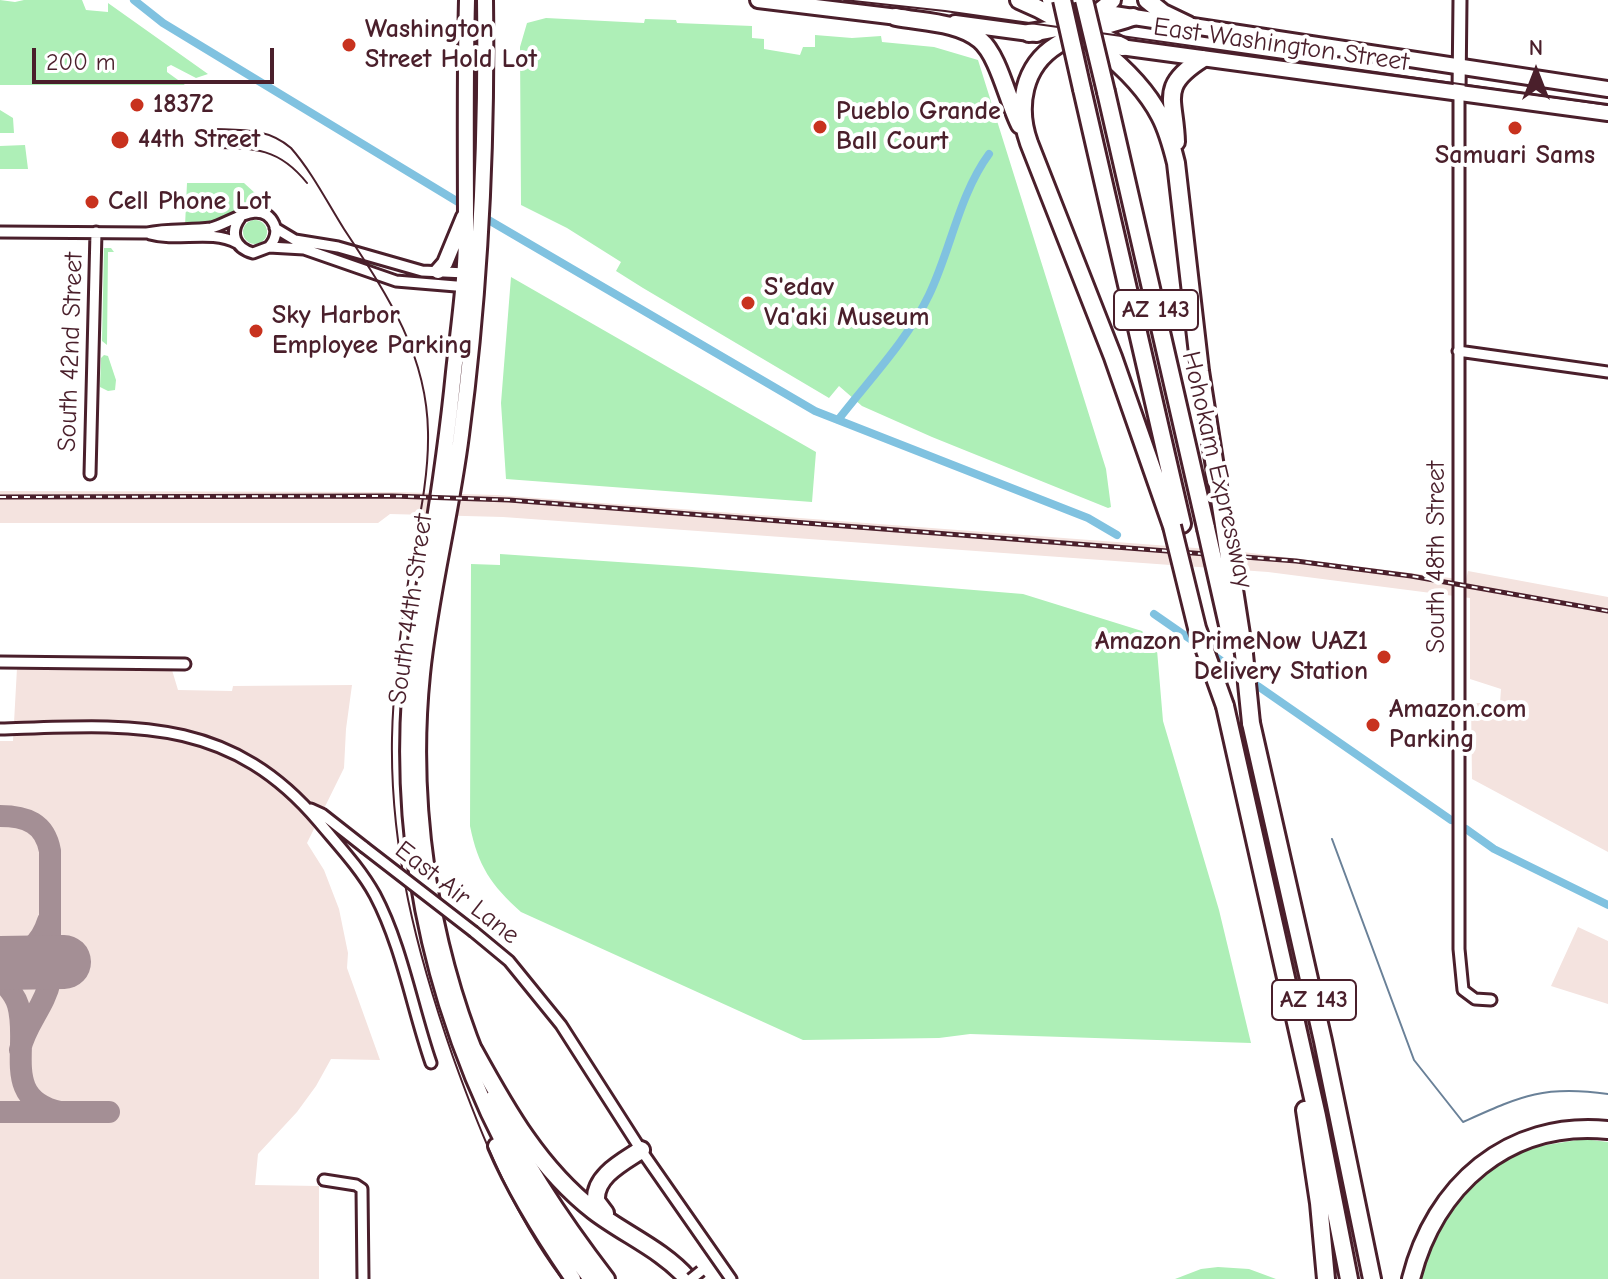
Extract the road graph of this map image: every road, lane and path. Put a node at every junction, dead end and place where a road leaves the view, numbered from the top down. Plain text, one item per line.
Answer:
1 (467, 0) edge
2 (485, 0) edge
3 (758, 0) edge
4 (1019, 0) edge
5 (1084, 0) edge
6 (1147, 0) edge
7 (1460, 0) edge
8 (1057, 2) edge
9 (1107, 6) edge
10 (896, 17) junction
11 (1133, 17) junction
12 (1188, 25) junction
13 (1079, 32) junction
14 (1029, 33) joint
15 (1123, 47) joint
16 (1202, 59) junction
17 (1460, 68) junction
18 (1608, 89) edge
19 (1459, 93) junction
20 (1608, 113) edge
21 (1029, 143) junction
22 (1176, 163) junction
23 (464, 216) junction
24 (240, 218) junction
25 (275, 228) junction
26 (0, 232) edge
27 (96, 232) junction
28 (147, 233) junction
29 (237, 243) junction
30 (269, 247) junction
31 (438, 271) junction
32 (470, 280) junction
33 (1458, 351) junction
34 (1608, 372) edge
35 (90, 474) dead end
36 (1177, 525) junction
37 (0, 662) edge
38 (185, 664) dead end
39 (1251, 723) junction
40 (0, 729) edge
41 (308, 808) junction
42 (1280, 946) junction
43 (1491, 1000) dead end
44 (470, 1057) junction
45 (431, 1063) dead end
46 (1608, 1130) edge
47 (641, 1150) junction
48 (324, 1180) dead end
49 (718, 1260) junction
50 (693, 1277) edge
51 (363, 1279) edge
52 (573, 1279) edge
53 (591, 1279) edge
54 (607, 1279) edge
55 (731, 1279) edge
56 (1326, 1279) edge
57 (1349, 1279) edge
58 (1372, 1279) edge
59 (1411, 1279) edge

1 - 23 main road, South 44th Street
2 - 32 main road, South 44th Street
3 - 10 main road
4 - 8 main road, East Washington Street
4 - 13 highway
5 - 39 highway, Hohokam Expressway / AZ 143, bridge
6 - 12 highway
7 - 17 street
8 - 9 main road, East Washington Street
8 - 13 highway
8 - 36 highway, Hohokam Expressway / AZ 143, bridge
9 - 11 main road, East Washington Street
9 - 13 highway
10 - 14 main road
10 - 21 highway
11 - 12 main road, East Washington Street
11 - 13 highway
12 - 17 main road, East Washington Street
13 - 14 highway
13 - 15 highway
13 - 21 highway
13 - 22 highway
15 - 16 main road, East Washington Street
16 - 19 main road, East Washington Street
16 - 22 highway
17 - 18 main road, East Washington Street
17 - 19 street
19 - 20 main road, East Washington Street
19 - 33 street, South 48th Street
21 - 36 highway
22 - 39 highway, bridge
23 - 31 main road
23 - 32 main road, South 44th Street
24 - 25 street
24 - 28 street
24 - 29 street
25 - 30 street
25 - 31 street
26 - 27 street
27 - 28 street
27 - 35 street, South 42nd Street
28 - 29 street
29 - 30 street
30 - 32 street
31 - 32 street
32 - 44 main road, South 44th Street
33 - 34 street
33 - 43 street, South 48th Street
36 - 42 highway, Hohokam Expressway / AZ 143, bridge
37 - 38 street
39 - 58 highway, Hohokam Expressway / AZ 143
40 - 41 street, East Air Lane
41 - 45 street, East Air Lane
41 - 47 street, East Air Lane, bridge
42 - 56 highway
42 - 57 highway, Hohokam Expressway / AZ 143
44 - 50 highway
44 - 52 main road
44 - 53 main road, South 44th Street
44 - 54 main road, South 44th Street
46 - 59 highway
47 - 49 street, East Air Lane
47 - 50 highway
48 - 51 street
49 - 50 street
49 - 55 street, East Air Lane

